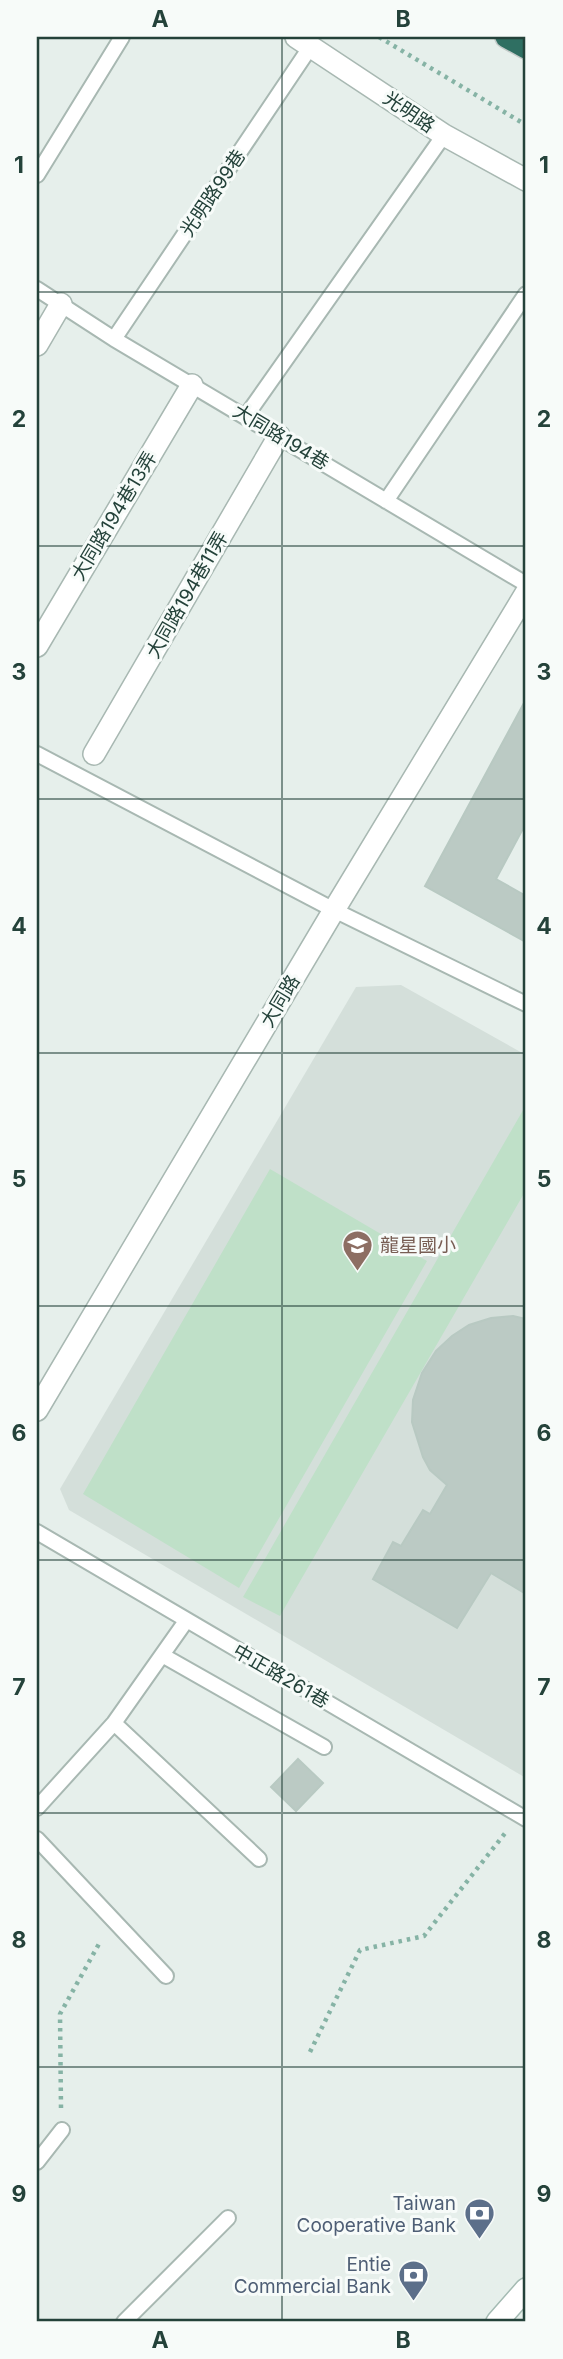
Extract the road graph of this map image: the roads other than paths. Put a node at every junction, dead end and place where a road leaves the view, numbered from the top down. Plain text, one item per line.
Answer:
1 (122, 37) edge
2 (506, 37) edge
3 (303, 42) edge
4 (526, 48) edge
5 (444, 135) junction
6 (37, 176) edge
7 (526, 180) edge
8 (37, 289) edge
9 (526, 294) edge
10 (61, 304) junction
11 (114, 339) junction
12 (37, 345) edge
13 (192, 385) junction
14 (246, 416) junction
15 (279, 436) junction
16 (386, 501) junction
17 (526, 584) edge
18 (526, 593) edge
19 (37, 646) edge
20 (37, 754) edge
21 (94, 754) dead end
22 (334, 911) junction
23 (526, 1004) edge
24 (37, 1410) edge
25 (37, 1532) edge
26 (186, 1621) junction
27 (162, 1655) junction
28 (114, 1723) junction
29 (324, 1747) dead end
30 (37, 1808) edge
31 (523, 1817) edge
32 (37, 1839) edge
33 (259, 1859) dead end
34 (166, 1976) dead end
35 (62, 2130) road end
36 (37, 2162) edge
37 (228, 2218) dead end
38 (526, 2289) edge
39 (124, 2322) edge
40 (497, 2322) edge

1 - 6 lane
2 - 4 highway
3 - 5 street, 光明路
3 - 11 lane, 光明路99巷
5 - 7 street, 光明路
5 - 14 lane
8 - 10 lane, 大同路194巷
9 - 16 lane
10 - 11 lane, 大同路194巷
10 - 12 street
11 - 13 lane, 大同路194巷
13 - 14 lane, 大同路194巷
13 - 19 street, 大同路194巷13弄
14 - 15 lane, 大同路194巷
15 - 16 lane, 大同路194巷
15 - 21 street, 大同路194巷11弄
16 - 17 lane, 大同路194巷
18 - 22 street, 大同路
20 - 22 lane
22 - 23 lane
22 - 24 street, 大同路
25 - 26 lane, 中正路261巷
26 - 27 lane
26 - 31 lane, 中正路261巷
27 - 28 lane
27 - 29 lane
28 - 30 lane
28 - 33 lane
32 - 34 lane
35 - 36 lane
37 - 39 lane
38 - 40 street

